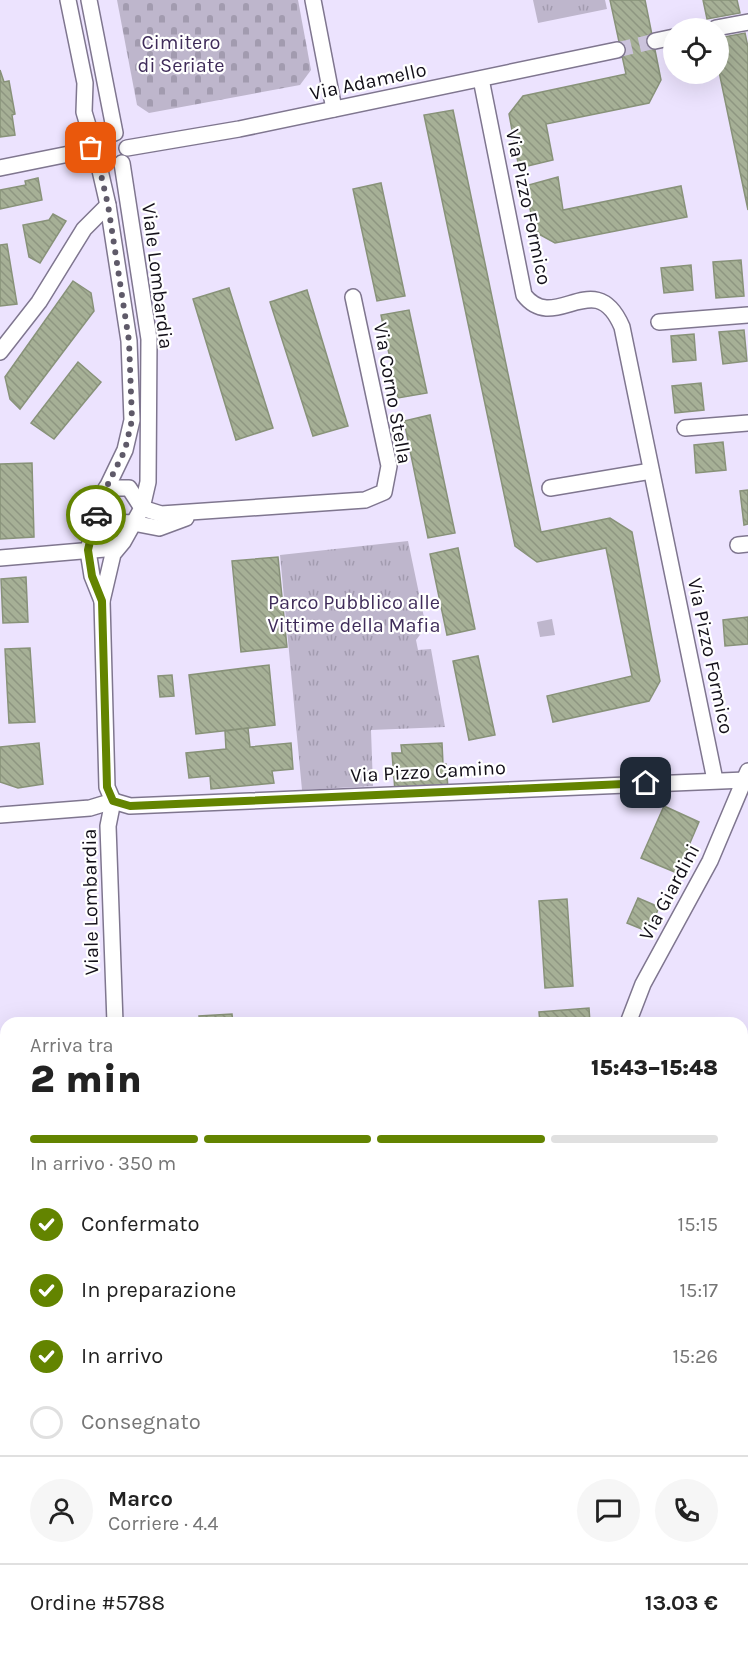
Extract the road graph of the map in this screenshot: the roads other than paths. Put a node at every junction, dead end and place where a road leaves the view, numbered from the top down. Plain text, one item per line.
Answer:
1 (68, 0) edge
2 (89, 0) edge
3 (313, 0) edge
4 (748, 22) edge
5 (729, 26) edge
6 (663, 40) edge
7 (655, 41) tunnel mouth
8 (617, 50) tunnel mouth
9 (481, 79) junction
10 (334, 109) junction
11 (115, 134) junction
12 (94, 154) junction
13 (124, 155) junction
14 (0, 168) edge
15 (108, 205) junction
16 (353, 297) dead end
17 (748, 315) edge
18 (659, 322) dead end
19 (0, 352) edge
20 (748, 423) edge
21 (685, 428) dead end
22 (651, 471) junction
23 (106, 488) junction
24 (550, 488) dead end
25 (99, 504) junction
26 (142, 508) junction
27 (201, 512) junction
28 (133, 523) junction
29 (123, 542) junction
30 (88, 550) junction
31 (0, 558) edge
32 (102, 601) junction
33 (746, 775) edge
34 (714, 780) junction
35 (113, 801) junction
36 (0, 815) edge
37 (115, 1017) edge
38 (630, 1017) edge

1 - 12 street, Viale Lombardia
2 - 11 street
3 - 10 street
4 - 5 street
6 - 7 street
8 - 9 street, Via Adamello
9 - 10 street, Via Adamello
9 - 22 street, Via Pizzo Formico
10 - 13 street, Via Adamello
11 - 12 street
11 - 13 street
12 - 13 street
12 - 14 street
12 - 15 street, Viale Lombardia
13 - 26 street, Viale Lombardia
15 - 19 street
15 - 23 street, Viale Lombardia
16 - 27 street, Via Corno Stella
17 - 18 street
20 - 21 street
22 - 24 street
22 - 34 street, Via Pizzo Formico
23 - 25 street, Viale Lombardia
23 - 26 street
25 - 28 street, Via Corno Stella
25 - 30 street, Viale Lombardia
26 - 27 street, Via Corno Stella
26 - 28 street, Viale Lombardia
27 - 28 street, Via Corno Stella
28 - 29 street, Viale Lombardia
29 - 30 street
29 - 32 street, Viale Lombardia
30 - 31 street
30 - 32 street, Viale Lombardia
32 - 35 street, Viale Lombardia
33 - 34 street, Via Pizzo Camino
33 - 38 street, Via Giardini
34 - 35 street, Via Pizzo Camino
35 - 36 street
35 - 37 street, Viale Lombardia

